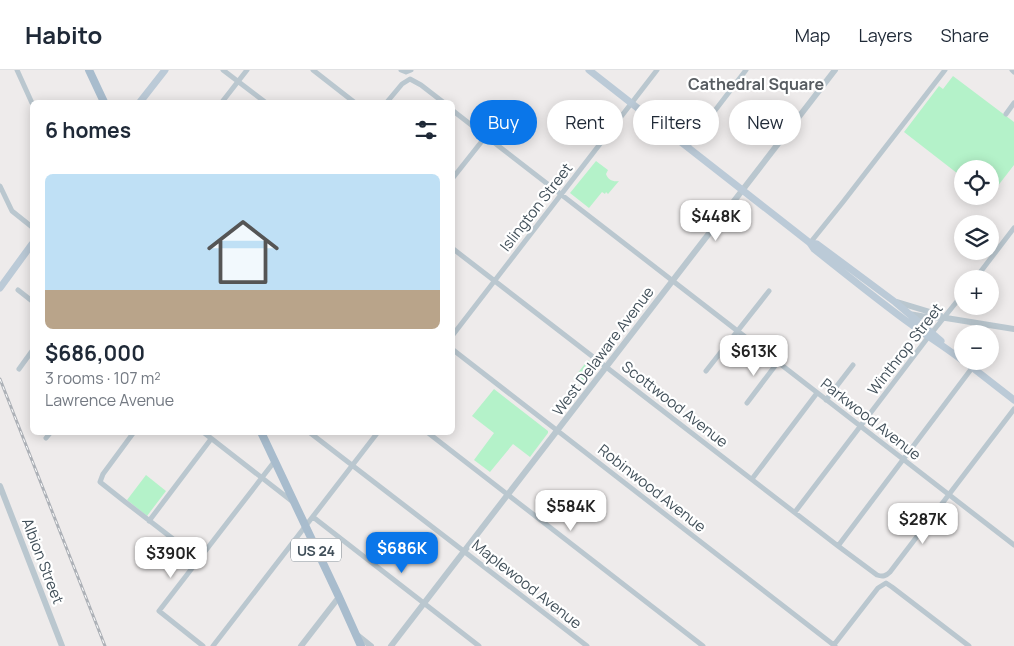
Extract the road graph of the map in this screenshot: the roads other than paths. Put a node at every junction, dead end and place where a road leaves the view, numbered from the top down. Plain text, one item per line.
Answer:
1 (17, 70) edge
2 (89, 70) edge
3 (165, 70) edge
4 (223, 70) edge
5 (247, 70) edge
6 (313, 70) edge
7 (401, 70) edge
8 (589, 70) edge
9 (657, 70) edge
10 (746, 70) edge
11 (834, 70) edge
12 (945, 70) edge
13 (409, 71) edge
14 (238, 82) junction
15 (31, 100) edge
16 (103, 100) edge
17 (142, 100) edge
18 (224, 100) edge
19 (262, 100) edge
20 (351, 100) edge
21 (389, 100) edge
22 (440, 100) edge
23 (632, 104) junction
24 (1014, 104) edge
25 (455, 112) edge
26 (1006, 114) dead end
27 (470, 124) edge
28 (479, 145) edge
29 (498, 145) edge
30 (687, 147) junction
31 (455, 175) edge
32 (0, 186) edge
33 (742, 190) junction
34 (562, 194) junction
35 (30, 226) edge
36 (1014, 228) edge
37 (810, 243) junction
38 (30, 247) edge
39 (455, 250) edge
40 (982, 270) edge
41 (848, 271) junction
42 (672, 280) junction
43 (495, 281) junction
44 (0, 288) edge
45 (18, 290) dead end
46 (769, 291) dead end
47 (30, 299) edge
48 (895, 302) junction
49 (954, 307) edge
50 (892, 310) junction
51 (911, 315) junction
52 (946, 318) junction
53 (1014, 329) edge
54 (738, 331) junction
55 (455, 332) edge
56 (931, 335) junction
57 (455, 351) edge
58 (30, 354) edge
59 (954, 354) edge
60 (778, 362) junction
61 (853, 365) dead end
62 (606, 366) junction
63 (19, 369) dead end
64 (970, 370) edge
65 (975, 370) edge
66 (706, 371) dead end
67 (817, 393) junction
68 (826, 400) junction
69 (1014, 400) edge
70 (746, 403) dead end
71 (1014, 409) edge
72 (861, 427) junction
73 (557, 430) junction
74 (48, 435) edge
75 (132, 435) edge
76 (207, 435) edge
77 (261, 435) edge
78 (313, 435) edge
79 (376, 435) edge
80 (431, 435) edge
81 (46, 438) dead end
82 (212, 439) junction
83 (903, 459) junction
84 (274, 462) junction
85 (352, 466) junction
86 (262, 478) junction
87 (752, 479) junction
88 (0, 486) edge
89 (949, 494) junction
90 (507, 495) junction
91 (294, 502) junction
92 (795, 512) junction
93 (313, 517) junction
94 (149, 521) junction
95 (305, 527) junction
96 (1014, 545) edge
97 (838, 546) junction
98 (464, 551) junction
99 (199, 559) junction
100 (339, 597) junction
101 (424, 603) junction
102 (354, 632) junction
103 (62, 646) edge
104 (203, 646) edge
105 (213, 646) edge
106 (301, 646) edge
107 (361, 646) edge
108 (371, 646) edge
109 (391, 646) edge
110 (479, 646) edge
111 (586, 646) edge
112 (703, 646) edge
113 (834, 646) edge
114 (969, 646) edge

1 - 15 street
2 - 16 main road
3 - 17 main road
4 - 14 street
5 - 14 street
6 - 20 street
7 - 13 street
8 - 23 main road
9 - 23 street, Islington Street
10 - 30 street
11 - 33 street, West Delaware Avenue
12 - 37 street
14 - 18 street
14 - 19 street
21 - 22 street
23 - 30 main road
23 - 34 street, Islington Street
24 - 26 street
25 - 27 street, Parkwood Avenue
28 - 31 street
29 - 34 street, Parkwood Avenue
30 - 33 main road
32 - 35 street
33 - 37 main road
33 - 42 street, West Delaware Avenue
34 - 42 street, Parkwood Avenue
34 - 43 street, Islington Street
36 - 40 street
37 - 41 main road
38 - 44 main road
39 - 43 street, Scottwood Avenue
41 - 48 main road
41 - 50 main road
42 - 54 street, Parkwood Avenue
42 - 62 street, West Delaware Avenue
43 - 55 street, Islington Street
43 - 62 street, Scottwood Avenue
45 - 47 street
46 - 54 street
48 - 51 main road
48 - 52 street
49 - 52 street, Winthrop Street
50 - 51 street
50 - 56 main road
51 - 52 street
51 - 56 main road
52 - 53 street
52 - 56 street, Winthrop Street
54 - 60 street, Parkwood Avenue
54 - 66 street
56 - 59 main road
56 - 72 street, Winthrop Street
57 - 73 street, Robinwood Avenue
58 - 63 street
60 - 67 street, Parkwood Avenue
60 - 70 street
61 - 68 street
62 - 73 street, West Delaware Avenue
62 - 87 street, Scottwood Avenue
64 - 83 street
65 - 69 main road
67 - 68 street, Parkwood Avenue
67 - 87 street
68 - 72 street, Parkwood Avenue
71 - 89 street
72 - 83 street, Parkwood Avenue
72 - 92 street, Winthrop Street
73 - 90 street, West Delaware Avenue
73 - 113 street, Robinwood Avenue
74 - 81 street
75 - 94 street
76 - 82 street
77 - 84 main road, US 24
78 - 85 street, Maplewood Avenue
79 - 85 street
80 - 90 street
82 - 86 street
82 - 94 street
83 - 89 street, Parkwood Avenue
83 - 97 street
84 - 86 street
84 - 91 main road, US 24
85 - 93 street
85 - 98 street, Maplewood Avenue
86 - 91 street
86 - 99 street
87 - 92 street, Scottwood Avenue
88 - 103 street, Albion Street
89 - 96 street, Parkwood Avenue
89 - 97 street, Scottwood Avenue
90 - 98 street, West Delaware Avenue
90 - 112 street
91 - 95 main road, US 24
92 - 97 street, Scottwood Avenue
93 - 95 street
93 - 101 street
94 - 99 street
95 - 100 main road, US 24
95 - 105 street
98 - 101 street, West Delaware Avenue
98 - 111 street, Maplewood Avenue
99 - 104 street
100 - 102 main road, US 24
100 - 106 street
101 - 109 street, West Delaware Avenue
101 - 110 street
102 - 107 main road, US 24
102 - 108 street
113 - 114 street

